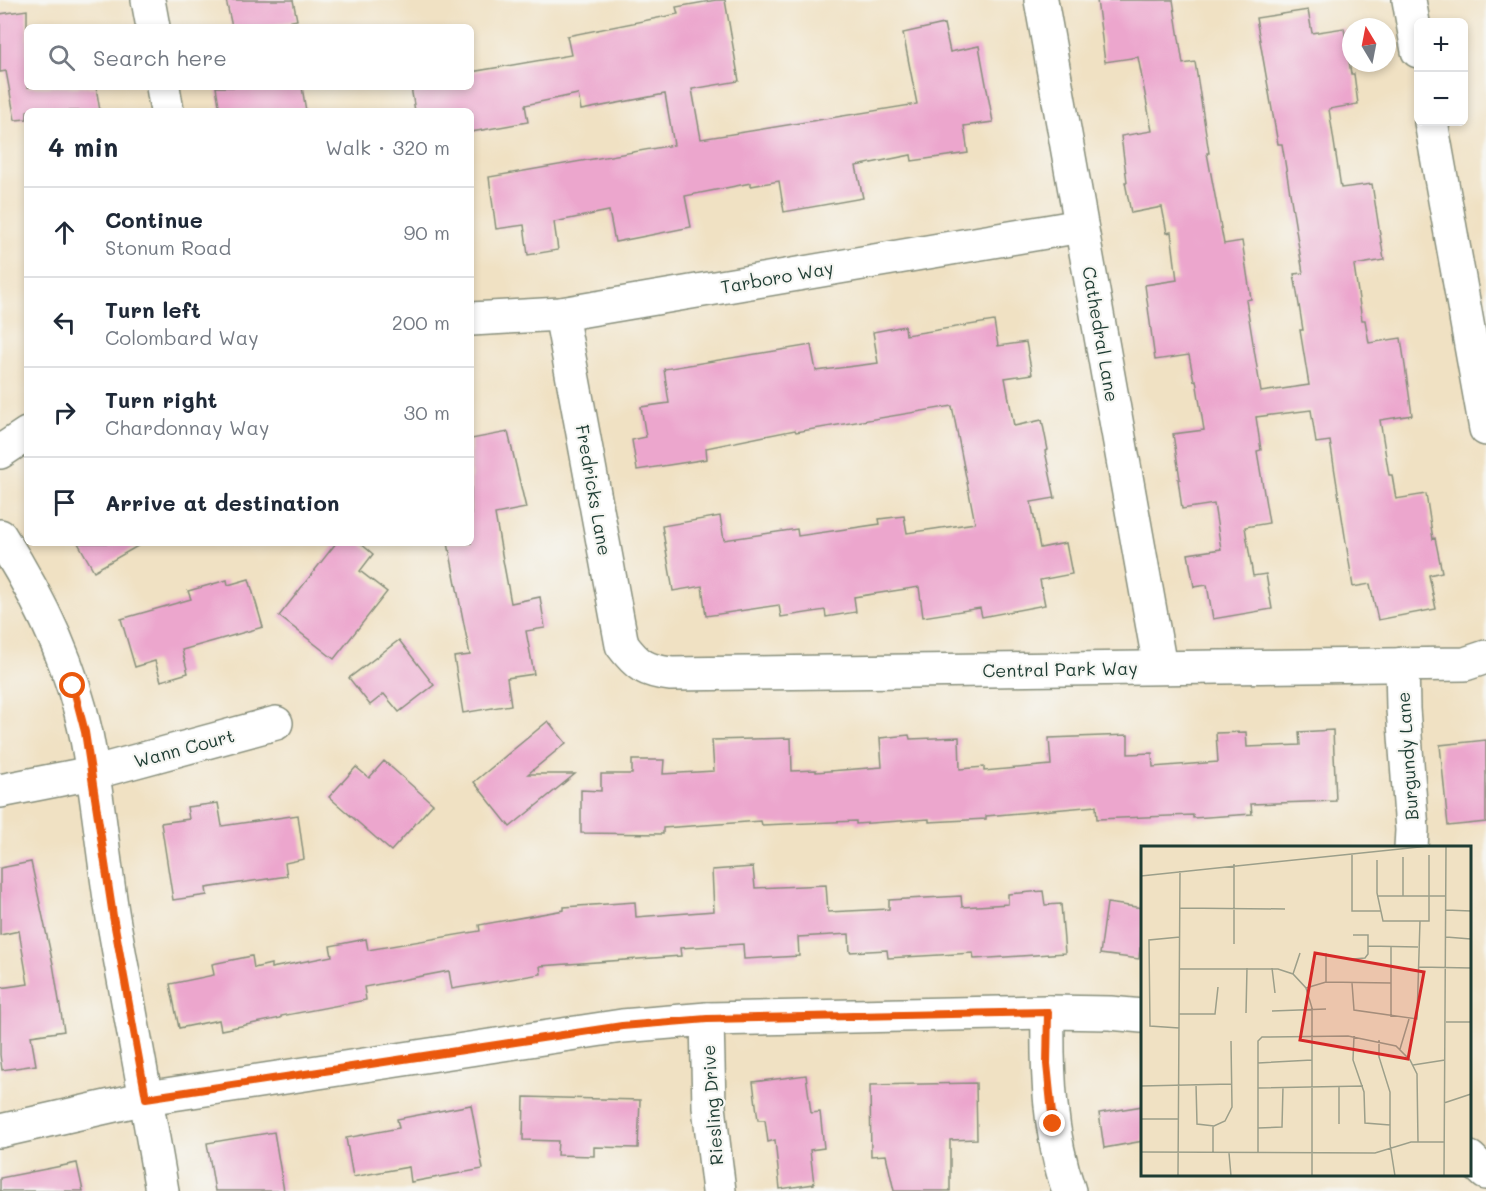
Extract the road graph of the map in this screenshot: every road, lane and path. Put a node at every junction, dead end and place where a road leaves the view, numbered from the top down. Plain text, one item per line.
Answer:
1 (148, 0) edge
2 (1041, 0) edge
3 (1410, 0) edge
4 (1414, 23) edge
5 (152, 24) edge
6 (164, 90) edge
7 (166, 108) edge
8 (1432, 126) edge
9 (1081, 226) junction
10 (561, 314) junction
11 (474, 319) edge
12 (1486, 429) edge
13 (24, 436) edge
14 (0, 452) edge
15 (0, 536) edge
16 (1486, 657) edge
17 (636, 663) joint
18 (1402, 664) junction
19 (1160, 667) junction
20 (276, 723) dead end
21 (92, 773) junction
22 (0, 791) edge
23 (1411, 846) edge
24 (1048, 1012) junction
25 (1141, 1016) edge
26 (707, 1019) junction
27 (146, 1098) junction
28 (0, 1131) edge
29 (1471, 1159) edge
30 (1486, 1173) edge
31 (162, 1191) edge
32 (719, 1191) edge
33 (1069, 1191) edge

1 - 5 street
2 - 9 street, Cathedral Lane
3 - 4 street
6 - 7 street
8 - 12 street
9 - 10 street, Tarboro Way
9 - 19 street, Cathedral Lane
10 - 11 street, Tarboro Way
10 - 17 street, Fredricks Lane
13 - 14 street
15 - 21 street
16 - 18 street, Central Park Way
17 - 19 street, Central Park Way
18 - 19 street, Central Park Way
18 - 23 street, Burgundy Lane
20 - 21 street, Wann Court
21 - 22 street, Wann Court
21 - 27 street
24 - 25 street
24 - 26 street
24 - 33 street
26 - 27 street
26 - 32 street, Riesling Drive
27 - 28 street
27 - 31 street
29 - 30 street

